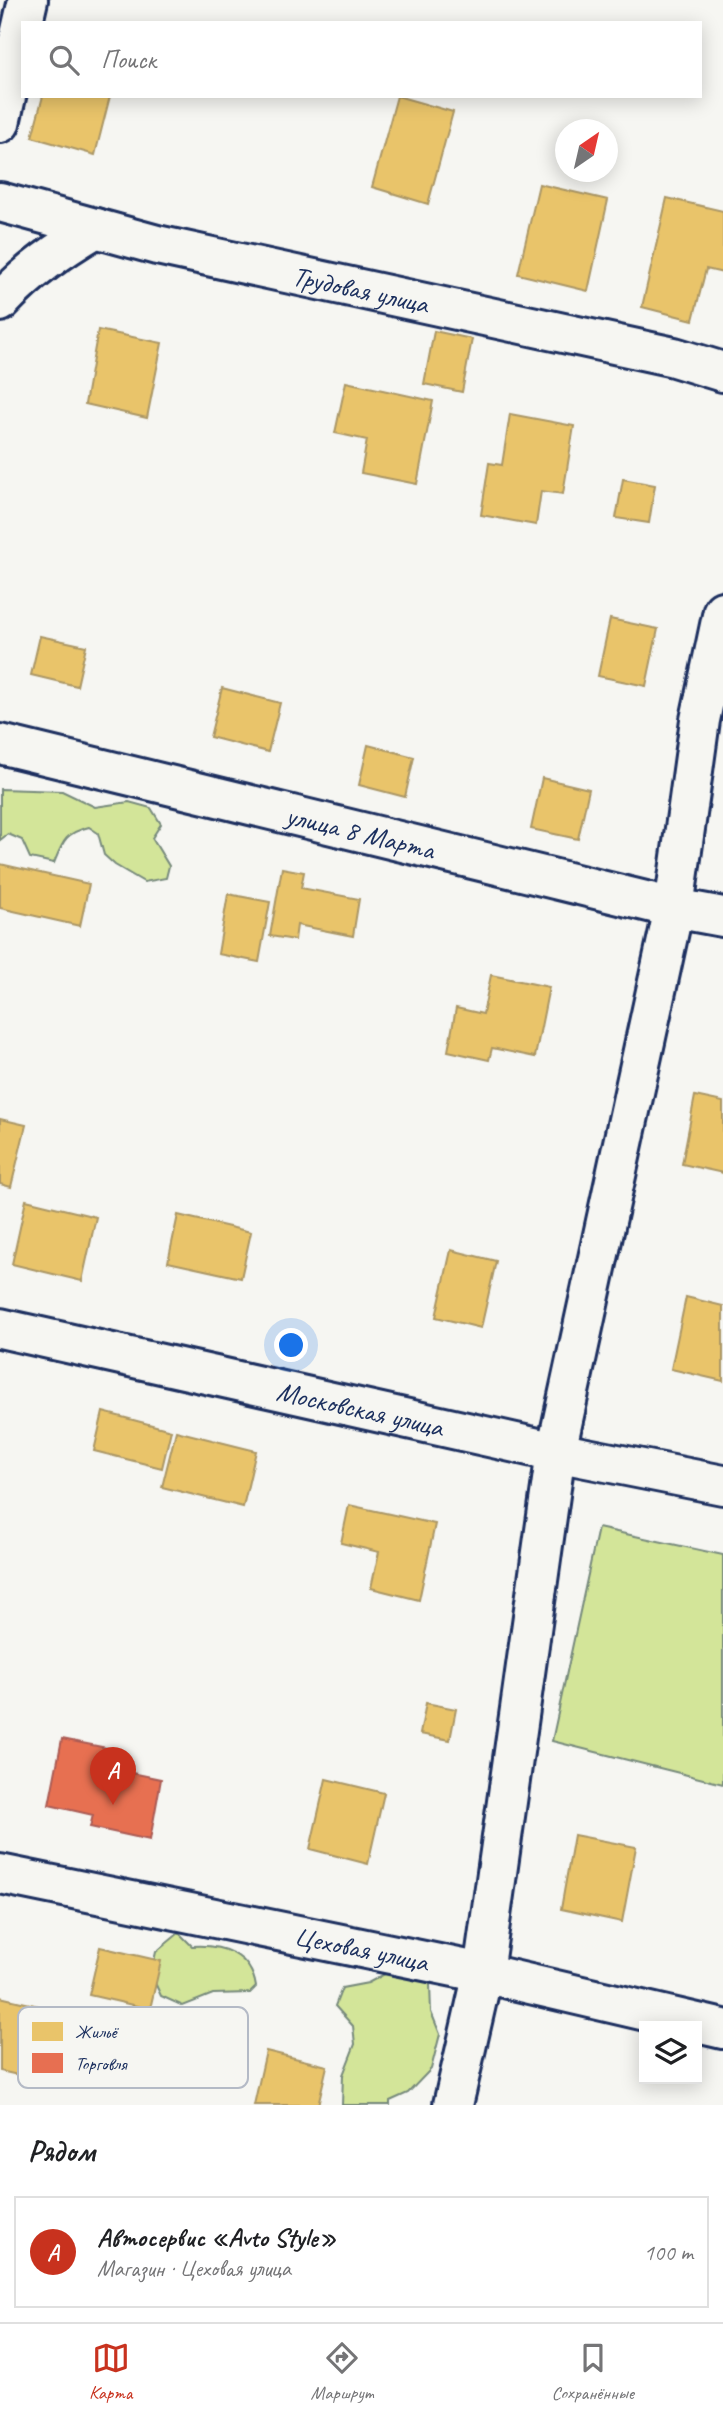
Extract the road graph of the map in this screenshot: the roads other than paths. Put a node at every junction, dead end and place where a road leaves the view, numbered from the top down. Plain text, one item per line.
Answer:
1 (28, 0) edge
2 (23, 21) edge
3 (21, 31) edge
4 (0, 123) edge
5 (0, 202) edge
6 (96, 228) junction
7 (0, 302) edge
8 (723, 372) edge
9 (723, 611) edge
10 (0, 744) edge
11 (674, 908) junction
12 (723, 917) edge
13 (0, 1328) edge
14 (556, 1452) junction
15 (723, 1485) edge
16 (0, 1874) edge
17 (483, 1973) junction
18 (723, 2029) edge
19 (453, 2105) edge

1 - 2 street
3 - 4 street
5 - 6 street, Трудовая улица
6 - 7 street
6 - 8 street, Трудовая улица
9 - 11 street
10 - 11 street, улица 8 Марта
11 - 12 street, улица 8 Марта
11 - 14 street
13 - 14 street, Московская улица
14 - 15 street, Московская улица
14 - 17 street
16 - 17 street, Цеховая улица
17 - 18 street, Цеховая улица
17 - 19 street

